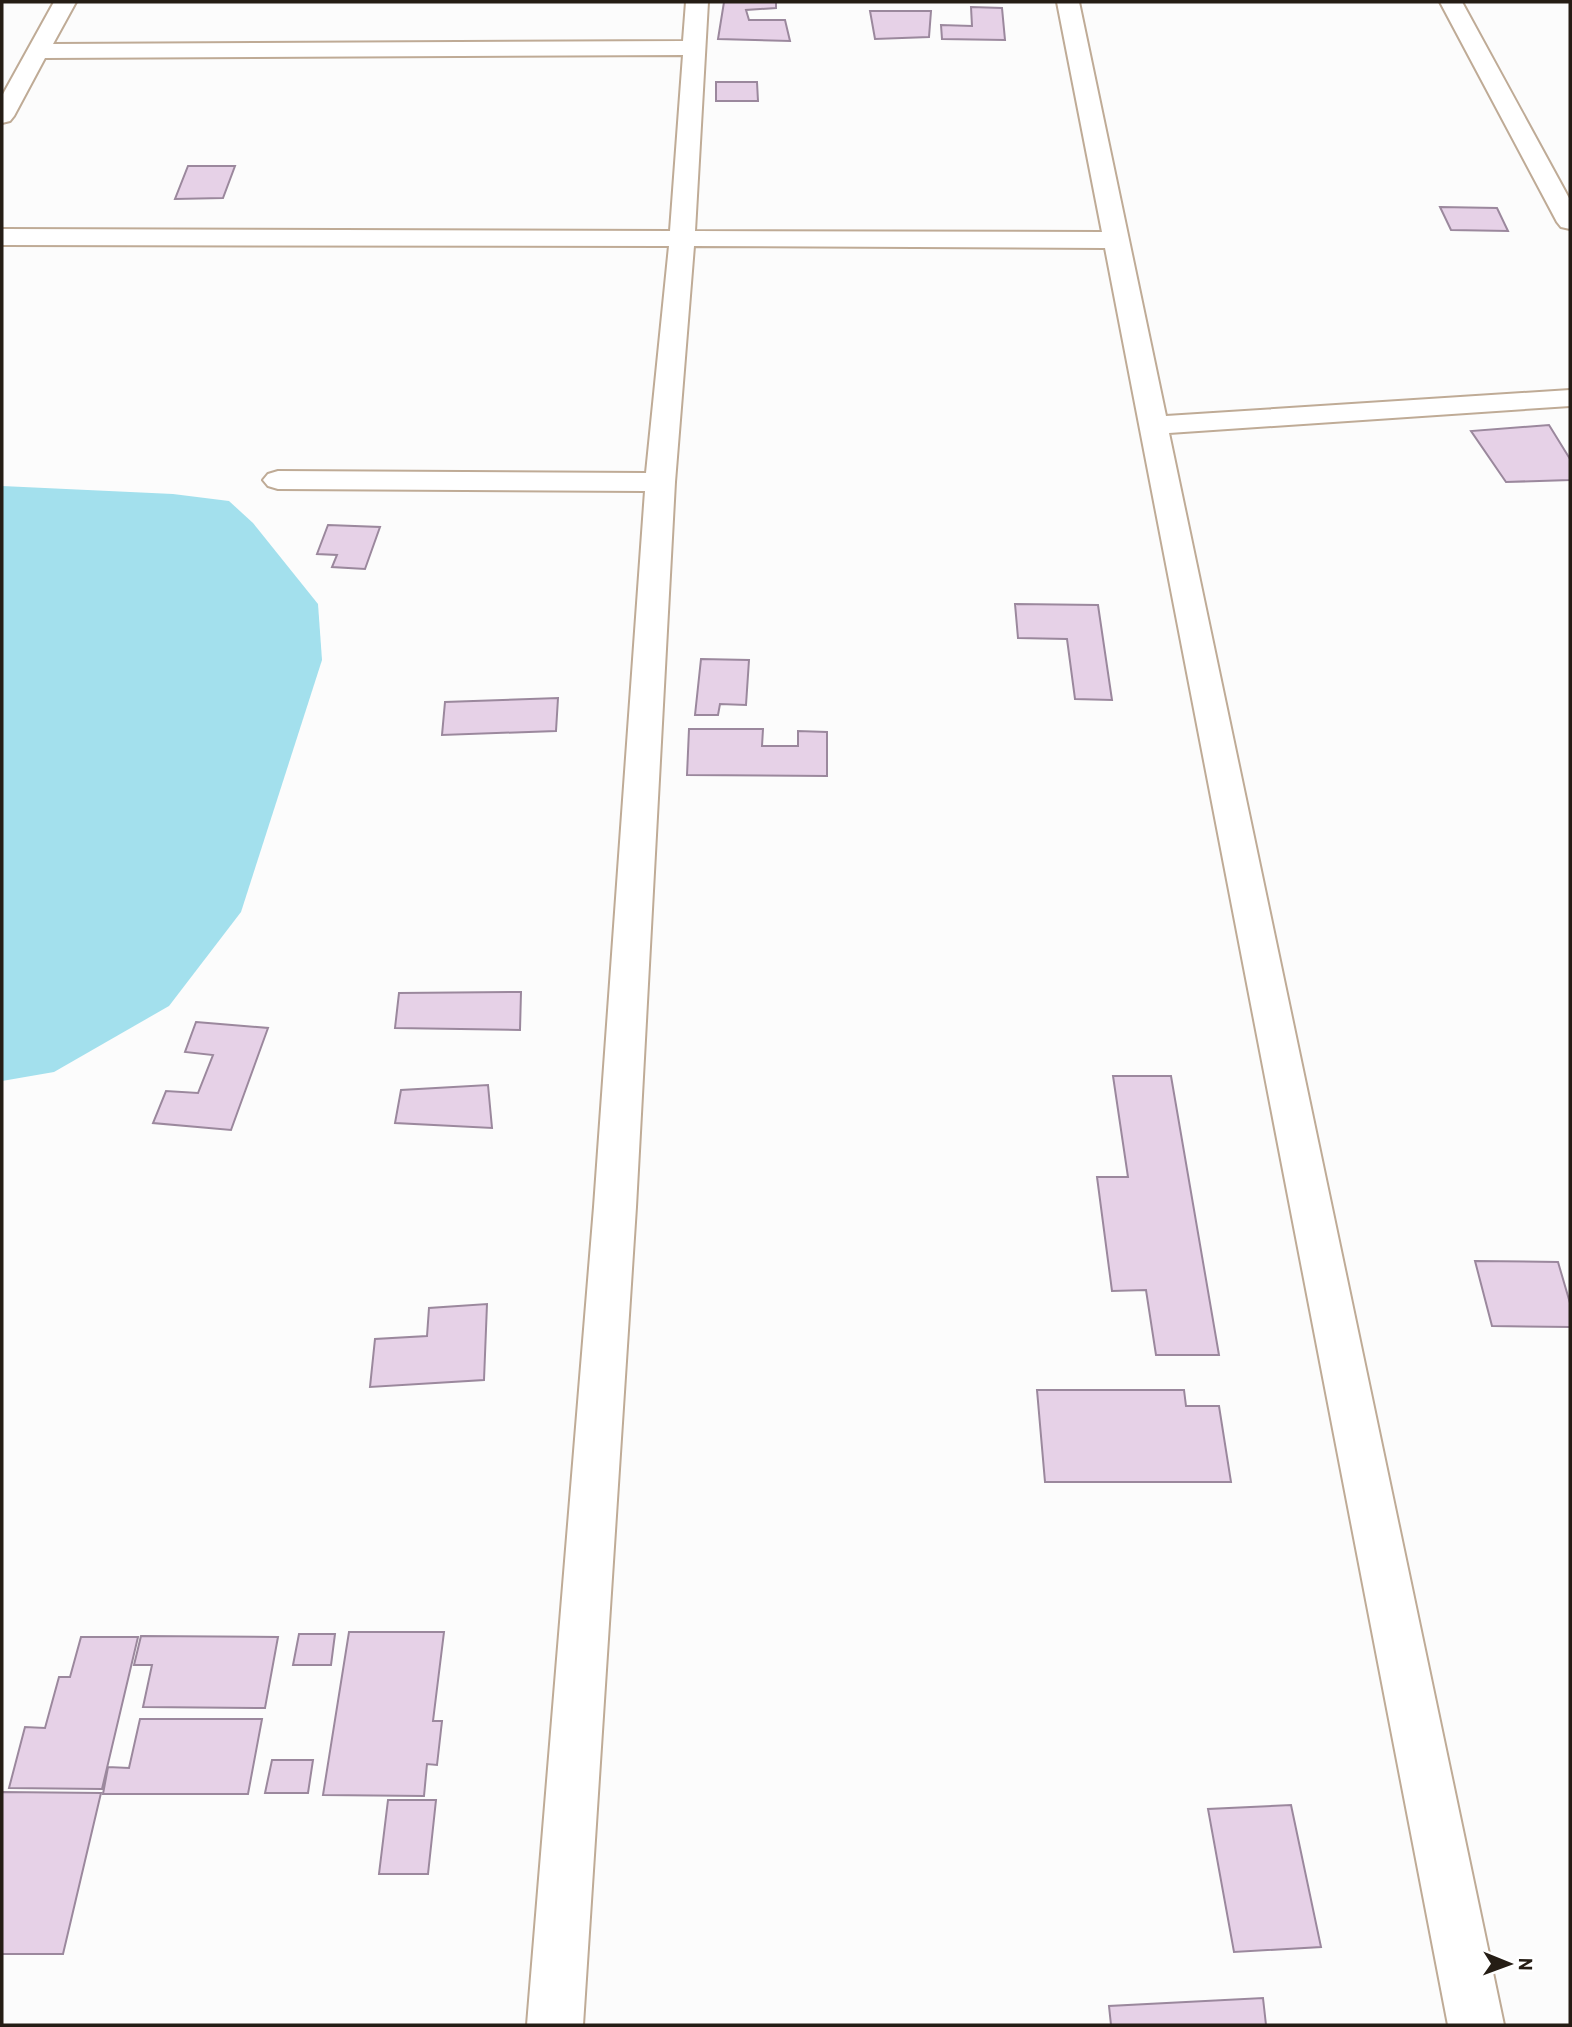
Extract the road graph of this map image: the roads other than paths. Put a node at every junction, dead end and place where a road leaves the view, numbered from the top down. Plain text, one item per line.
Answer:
1 (65, 2) edge
2 (697, 2) edge
3 (1068, 2) edge
4 (1451, 2) edge
5 (694, 48) junction
6 (40, 51) junction
7 (2, 116) edge
8 (1570, 222) edge
9 (2, 237) edge
10 (682, 239) junction
11 (1117, 240) junction
12 (1570, 398) edge
13 (1155, 425) junction
14 (278, 480) dead end
15 (660, 482) junction
16 (555, 2025) edge
17 (1476, 2025) edge

1 - 6 street
2 - 5 street
3 - 11 street
4 - 8 street
5 - 6 street
5 - 10 street
6 - 7 street
9 - 10 street
10 - 11 street
10 - 15 street
11 - 13 street
12 - 13 street
13 - 17 street
14 - 15 street
15 - 16 street

